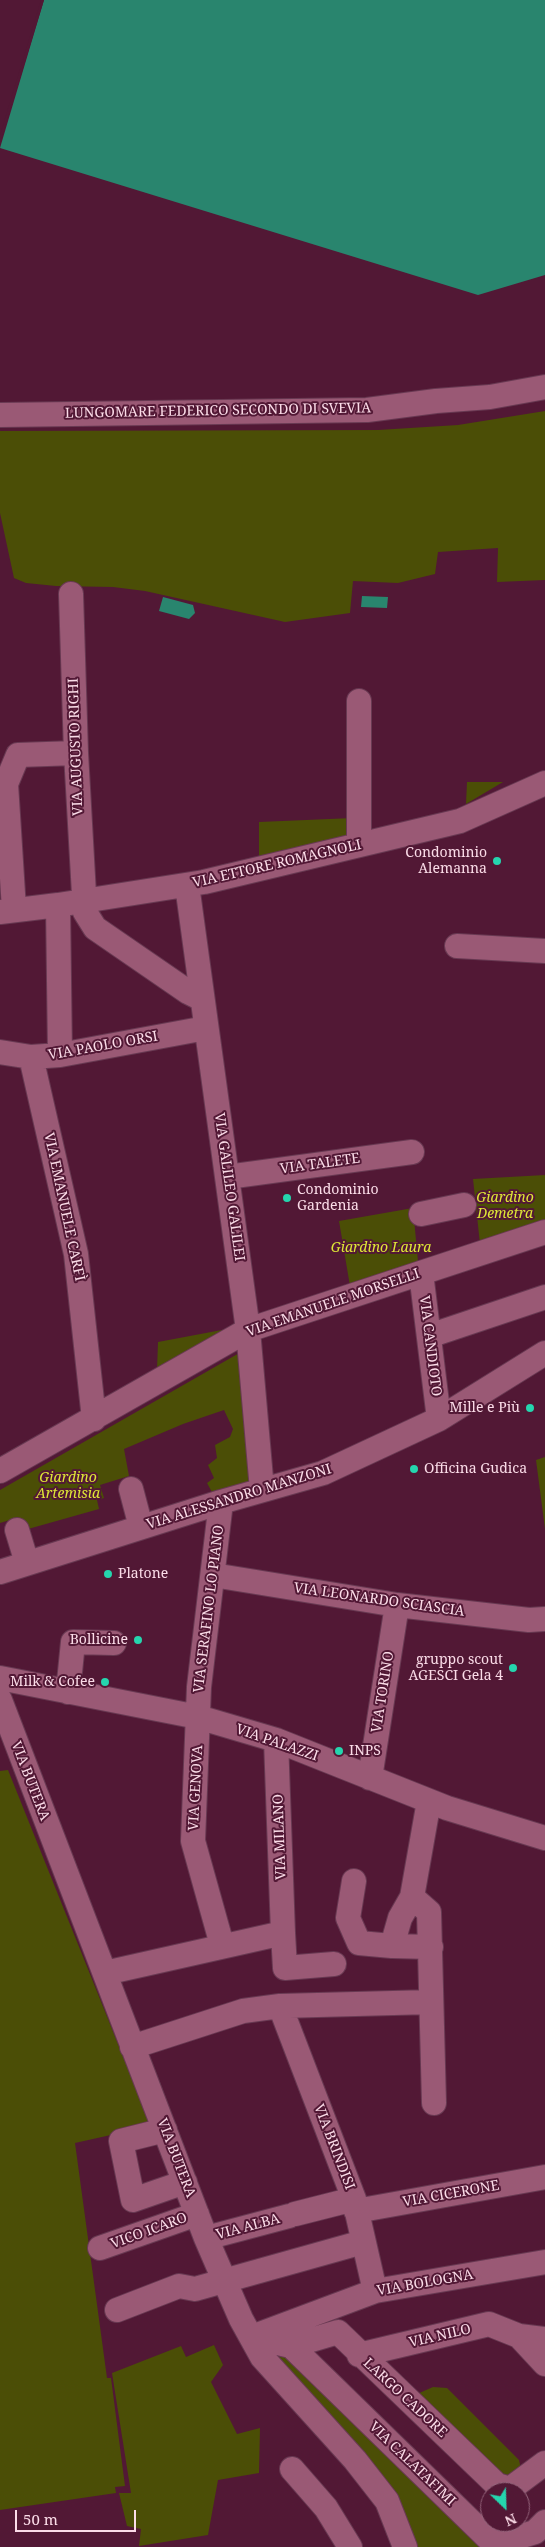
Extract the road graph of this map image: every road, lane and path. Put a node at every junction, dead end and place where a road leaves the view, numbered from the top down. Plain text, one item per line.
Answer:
1 (545, 387) edge
2 (0, 401) edge
3 (436, 401) junction
4 (0, 415) edge
5 (71, 594) dead end
6 (359, 701) dead end
7 (76, 753) junction
8 (545, 783) edge
9 (359, 845) junction
10 (187, 884) junction
11 (83, 901) junction
12 (58, 905) junction
13 (7, 910) edge
14 (457, 946) dead end
15 (545, 951) edge
16 (202, 999) junction
17 (206, 1028) junction
18 (0, 1052) edge
19 (60, 1055) junction
20 (30, 1057) junction
21 (412, 1152) dead end
22 (227, 1177) junction
23 (464, 1205) dead end
24 (421, 1214) dead end
25 (545, 1232) edge
26 (421, 1273) junction
27 (545, 1297) edge
28 (248, 1330) junction
29 (429, 1336) junction
30 (545, 1353) edge
31 (94, 1419) junction
32 (439, 1419) junction
33 (0, 1470) edge
34 (131, 1489) dead end
35 (262, 1490) junction
36 (221, 1502) junction
37 (141, 1527) junction
38 (16, 1530) dead end
39 (27, 1563) junction
40 (0, 1572) edge
41 (214, 1576) junction
42 (397, 1606) junction
43 (545, 1619) edge
44 (114, 1643) dead end
45 (0, 1678) edge
46 (23, 1683) junction
47 (68, 1692) junction
48 (0, 1700) edge
49 (198, 1717) junction
50 (11, 1733) junction
51 (276, 1740) junction
52 (370, 1778) junction
53 (429, 1801) junction
54 (545, 1838) edge
55 (354, 1881) dead end
56 (412, 1897) junction
57 (283, 1934) junction
58 (222, 1945) junction
59 (392, 1946) junction
60 (431, 1947) junction
61 (334, 1964) dead end
62 (105, 1973) junction
63 (431, 2002) junction
64 (280, 2006) junction
65 (132, 2047) junction
66 (434, 2104) dead end
67 (165, 2130) junction
68 (545, 2177) edge
69 (185, 2182) junction
70 (355, 2205) junction
71 (197, 2214) junction
72 (206, 2238) junction
73 (363, 2242) junction
74 (100, 2248) dead end
75 (545, 2262) edge
76 (225, 2280) junction
77 (375, 2291) junction
78 (117, 2310) dead end
79 (519, 2336) junction
80 (252, 2337) junction
81 (545, 2339) edge
82 (291, 2346) junction
83 (359, 2355) junction
84 (545, 2364) edge
85 (545, 2462) edge
86 (292, 2469) dead end
87 (545, 2522) edge
88 (350, 2547) edge
89 (405, 2547) edge

1 - 3 street, LUNGOMARE FEDERICO SECONDO DI SVEVIA
2 - 3 street, LUNGOMARE FEDERICO SECONDO DI SVEVIA
3 - 4 street, LUNGOMARE FEDERICO SECONDO DI SVEVIA
5 - 7 street, VIA AUGUSTO RIGHI
6 - 9 street
7 - 11 street, VIA AUGUSTO RIGHI
7 - 13 street
8 - 9 street, VIA ETTORE ROMAGNOLI
9 - 10 street, VIA ETTORE ROMAGNOLI
10 - 11 street, VIA ETTORE ROMAGNOLI
10 - 16 street, VIA GALILEO GALILEI
11 - 12 street, VIA ETTORE ROMAGNOLI
11 - 16 street, VIA AUGUSTO RIGHI
12 - 13 street, VIA ETTORE ROMAGNOLI
12 - 19 street
14 - 15 street
16 - 17 street, VIA GALILEO GALILEI
17 - 19 street, VIA PAOLO ORSI
17 - 22 street, VIA GALILEO GALILEI
18 - 20 street, VIA PAOLO ORSI
19 - 20 street, VIA PAOLO ORSI
20 - 31 street, VIA EMANUELE CARFÌ
21 - 22 street, VIA TALETE
22 - 28 street, VIA GALILEO GALILEI
23 - 24 street
25 - 26 street, VIA EMANUELE MORSELLI
26 - 28 street, VIA EMANUELE MORSELLI
26 - 29 street, VIA CANDIOTO
27 - 29 street
28 - 31 street, VIA EMANUELE MORSELLI
28 - 35 street, VIA GALILEO GALILEI
29 - 32 street, VIA CANDIOTO
30 - 32 street, VIA ALESSANDRO MANZONI
31 - 33 street, VIA EMANUELE MORSELLI
32 - 35 street, VIA ALESSANDRO MANZONI
34 - 37 street
35 - 36 street, VIA ALESSANDRO MANZONI
36 - 37 street, VIA ALESSANDRO MANZONI
36 - 41 street, VIA SERAFINO LO PIANO
37 - 39 street, VIA ALESSANDRO MANZONI
38 - 39 street
39 - 40 street, VIA ALESSANDRO MANZONI
41 - 42 street, VIA LEONARDO SCIASCIA
41 - 49 street, VIA SERAFINO LO PIANO
42 - 43 street, VIA LEONARDO SCIASCIA
42 - 52 street, VIA TORINO
44 - 47 street
45 - 46 street, VIA PALAZZI
46 - 47 street, VIA PALAZZI
46 - 50 street
47 - 49 street, VIA PALAZZI
48 - 50 street, VIA BUTERA
49 - 51 street, VIA PALAZZI
49 - 58 street, VIA GENOVA
50 - 62 street, VIA BUTERA
51 - 52 street, VIA PALAZZI
51 - 57 street, VIA MILANO
52 - 53 street, VIA PALAZZI
53 - 54 street, VIA PALAZZI
53 - 56 street
55 - 59 street
56 - 59 street
56 - 60 street
57 - 58 street
57 - 61 street, VIA MILANO
58 - 62 street
59 - 60 street
60 - 63 street
62 - 65 street, VIA BUTERA
63 - 64 street
63 - 66 street
64 - 65 street
64 - 70 street, VIA BRINDISI
65 - 67 street, VIA BUTERA
67 - 69 street, VIA BUTERA
67 - 69 street
68 - 70 street, VIA CICERONE
69 - 71 street, VIA BUTERA
70 - 72 street, VIA ALBA
70 - 73 street, VIA BRINDISI
71 - 72 street, VIA BUTERA
71 - 74 street, VICO ICARO
72 - 76 street, VIA BUTERA
73 - 76 street
73 - 77 street, VIA BRINDISI
75 - 77 street, VIA BOLOGNA
76 - 78 street
76 - 80 street, VIA BUTERA
77 - 80 street, VIA BOLOGNA
79 - 81 street
79 - 83 street, VIA NILO
79 - 84 street
80 - 82 street, LARGO CADORE
80 - 89 street, VIA BUTERA
82 - 83 street, LARGO CADORE
82 - 87 street, VIA CALATAFIMI
83 - 85 street, LARGO CADORE
86 - 88 street

